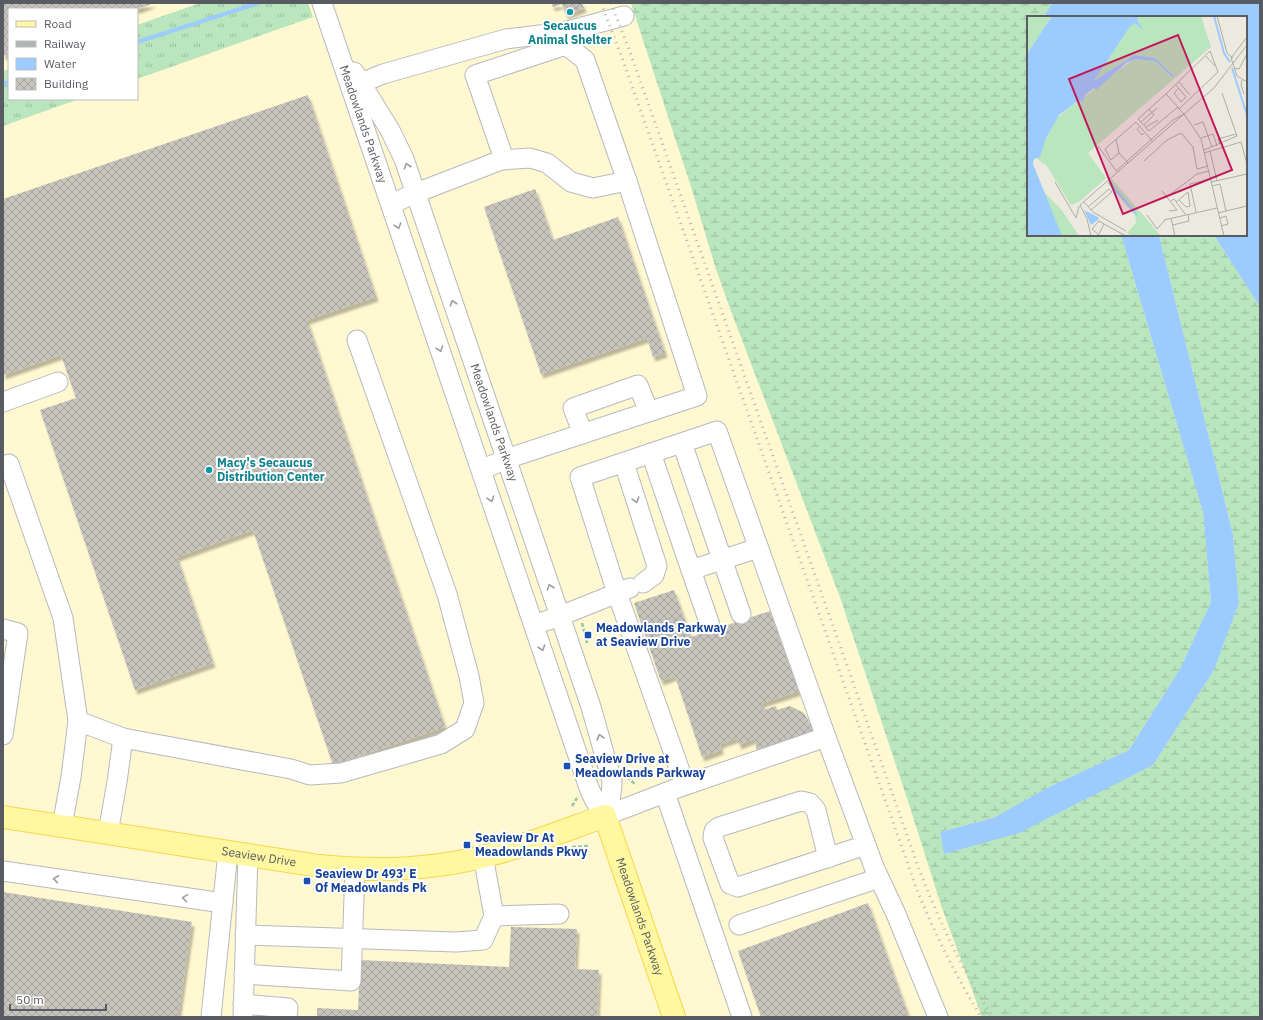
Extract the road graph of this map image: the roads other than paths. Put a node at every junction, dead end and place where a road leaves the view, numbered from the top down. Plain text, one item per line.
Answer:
1 (322, 3) edge
2 (624, 16) dead end
3 (336, 43) junction
4 (361, 83) junction
5 (502, 160) junction
6 (627, 181) junction
7 (416, 193) junction
8 (391, 204) junction
9 (357, 340) dead end
10 (58, 382) dead end
11 (3, 402) edge
12 (648, 412) junction
13 (583, 434) junction
14 (682, 443) junction
15 (651, 453) junction
16 (506, 459) junction
17 (624, 463) junction
18 (9, 464) dead end
19 (481, 470) junction
20 (758, 548) junction
21 (723, 559) junction
22 (691, 570) junction
23 (630, 588) junction
24 (742, 614) dead end
25 (560, 616) junction
26 (534, 625) junction
27 (710, 625) dead end
28 (3, 629) edge
29 (6, 693) edge
30 (78, 721) junction
31 (3, 735) edge
32 (826, 737) junction
33 (123, 738) junction
34 (685, 785) junction
35 (665, 793) junction
36 (605, 816) junction
37 (3, 817) edge
38 (62, 826) junction
39 (108, 833) junction
40 (866, 846) junction
41 (238, 854) junction
42 (483, 856) junction
43 (828, 858) junction
44 (355, 869) junction
45 (3, 871) edge
46 (879, 878) junction
47 (223, 903) junction
48 (558, 914) dead end
49 (494, 916) junction
50 (740, 925) dead end
51 (245, 935) junction
52 (353, 938) junction
53 (244, 974) junction
54 (243, 1010) edge
55 (211, 1017) edge
56 (287, 1017) edge
57 (674, 1017) edge
58 (742, 1017) edge
59 (938, 1017) edge

1 - 3 street, Meadowlands Parkway
2 - 4 street
3 - 4 street, Meadowlands Parkway
3 - 8 street, Meadowlands Parkway
7 -> 4 street, Meadowlands Parkway
5 - 6 street
5 - 6 street
5 - 7 street
6 - 12 street
7 - 8 street
16 -> 7 street, Meadowlands Parkway
8 -> 19 street, Meadowlands Parkway
9 - 33 street
10 - 11 street
12 - 13 street
12 - 13 street
13 - 16 street
14 - 15 street
14 - 20 street
14 - 21 street
15 - 17 street
15 - 22 street
16 - 19 street
25 -> 16 street, Meadowlands Parkway
17 -> 23 street
17 - 23 street
18 - 30 street
19 -> 26 street, Meadowlands Parkway
20 - 21 street
20 - 32 street
21 - 22 street
21 - 24 street
22 - 27 street
23 - 25 street
23 - 34 street
25 - 26 street
36 -> 25 street, Meadowlands Parkway
26 -> 36 street, Meadowlands Parkway
28 - 29 street
29 - 31 street
30 - 33 street
30 - 38 street
32 - 34 street
32 - 40 street
33 - 39 street
34 - 35 street
35 - 36 street
35 - 58 street
36 - 42 main road, Seaview Drive
36 - 57 main road, Meadowlands Parkway
37 - 38 main road, Seaview Drive
38 - 39 main road, Seaview Drive
39 - 41 main road, Seaview Drive
40 - 43 street
40 - 46 street
41 - 44 main road, Seaview Drive
41 - 47 street
41 - 51 street
42 - 44 main road, Seaview Drive
42 - 49 street
43 - 43 street
44 - 52 street
47 -> 45 street
46 - 50 street
46 - 59 street
47 - 55 street
48 - 49 street
49 - 52 street
51 - 52 street
51 - 53 street
52 - 53 street
53 - 54 street
54 - 56 street

